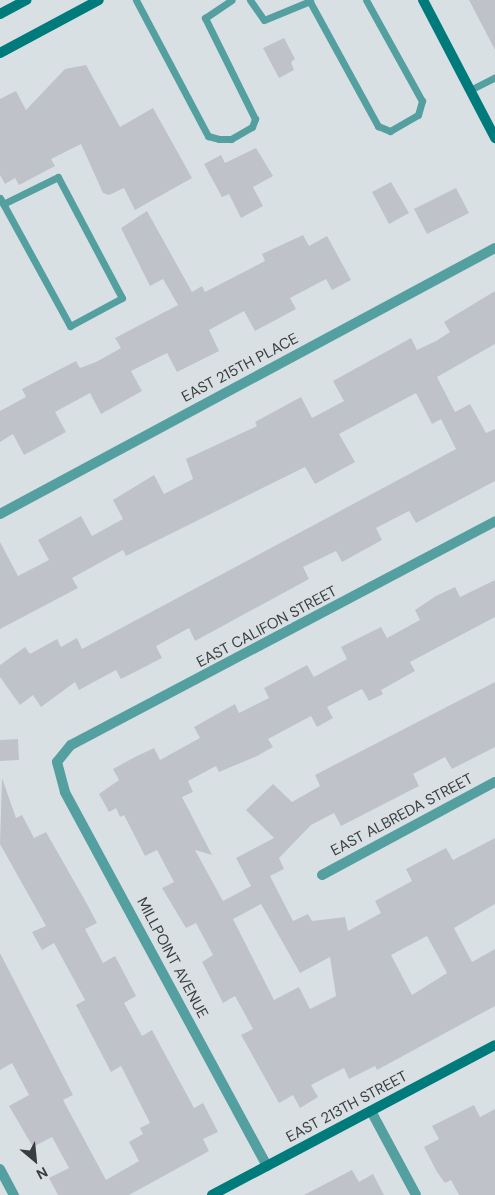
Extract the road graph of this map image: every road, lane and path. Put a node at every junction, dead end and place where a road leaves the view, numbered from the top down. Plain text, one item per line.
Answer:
1 (26, 0) edge
2 (99, 0) edge
3 (136, 0) edge
4 (232, 0) edge
5 (250, 0) edge
6 (366, 0) edge
7 (424, 0) edge
8 (309, 1) edge
9 (0, 14) edge
10 (0, 52) edge
11 (495, 77) edge
12 (470, 90) junction
13 (495, 138) edge
14 (2, 201) edge
15 (495, 248) edge
16 (0, 514) edge
17 (495, 521) edge
18 (57, 762) joint
19 (495, 782) edge
20 (322, 874) dead end
21 (495, 1045) edge
22 (371, 1111) junction
23 (267, 1166) junction
24 (0, 1169) edge
25 (14, 1195) edge
26 (212, 1195) edge
27 (416, 1195) edge

1 - 9 street
2 - 10 street
3 - 4 lane
5 - 8 lane
6 - 8 lane
7 - 12 street
11 - 12 lane
12 - 13 street
14 - 14 lane
15 - 16 street, EAST 215TH PLACE
17 - 18 street, EAST CALIFON STREET
18 - 23 street, MILLPOINT AVENUE
19 - 20 street, EAST ALBREDA STREET
21 - 22 street, EAST 213TH STREET
22 - 23 street, EAST 213TH STREET
22 - 27 street
23 - 26 street, EAST 213TH STREET
24 - 25 street

